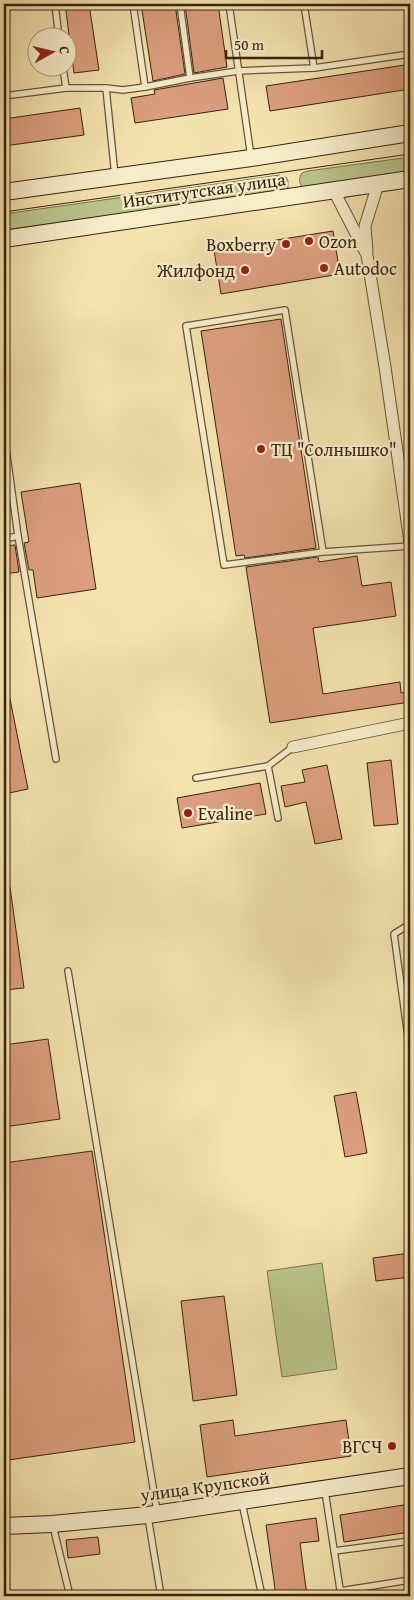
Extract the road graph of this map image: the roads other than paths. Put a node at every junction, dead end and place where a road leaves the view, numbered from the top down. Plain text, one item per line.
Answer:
1 (55, 4) edge
2 (133, 4) edge
3 (180, 4) edge
4 (231, 4) edge
5 (304, 4) edge
6 (58, 28) edge
7 (409, 54) edge
8 (410, 66) edge
9 (314, 68) junction
10 (238, 71) junction
11 (64, 78) edge
12 (190, 78) junction
13 (145, 87) junction
14 (66, 88) junction
15 (106, 88) junction
16 (4, 96) edge
17 (410, 133) edge
18 (251, 158) junction
19 (115, 176) junction
20 (410, 179) edge
21 (378, 184) junction
22 (334, 191) junction
23 (4, 192) edge
24 (4, 239) edge
25 (367, 255) junction
26 (4, 434) edge
27 (18, 536) junction
28 (4, 538) edge
29 (410, 542) edge
30 (410, 546) edge
31 (323, 552) junction
32 (410, 723) edge
33 (293, 747) joint
34 (56, 759) dead end
35 (268, 766) junction
36 (196, 778) dead end
37 (278, 818) dead end
38 (410, 924) edge
39 (68, 971) dead end
40 (410, 1051) edge
41 (410, 1476) edge
42 (324, 1489) junction
43 (241, 1501) junction
44 (152, 1514) junction
45 (52, 1524) junction
46 (4, 1526) edge
47 (410, 1541) edge
48 (334, 1551) junction
49 (410, 1580) edge
50 (340, 1593) edge
51 (70, 1596) edge
52 (161, 1596) edge
53 (262, 1596) edge

1 - 6 lane
2 - 13 lane
3 - 12 lane
4 - 10 lane
5 - 9 lane
7 - 8 lane
7 - 9 lane
9 - 10 lane
10 - 12 lane
10 - 18 lane
11 - 14 lane
12 - 13 lane
13 - 15 lane
14 - 15 lane
14 - 16 lane
15 - 19 lane
17 - 18 main road, Институтская улица
18 - 19 main road, Институтская улица
19 - 23 main road, Институтская улица
20 - 21 main road, Институтская улица
21 - 22 main road, Институтская улица
21 - 25 street
22 - 24 main road, Институтская улица
22 - 25 street
25 - 29 street
26 - 27 lane
27 - 28 lane
27 - 34 lane
30 - 31 lane
31 - 31 lane
32 - 33 street
33 - 35 lane
35 - 36 lane
35 - 37 lane
38 - 40 lane
39 - 44 lane
41 - 42 main road, улица Крупской
42 - 43 main road, улица Крупской
42 - 48 lane
43 - 44 main road, улица Крупской
43 - 53 lane
44 - 45 main road, улица Крупской
44 - 52 lane
45 - 46 main road, улица Крупской
45 - 51 lane
47 - 48 lane
48 - 50 lane
49 - 50 lane

